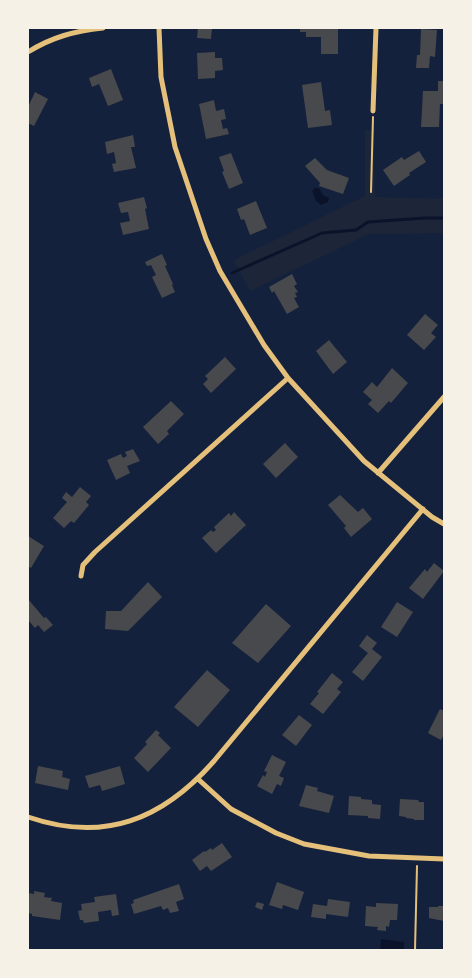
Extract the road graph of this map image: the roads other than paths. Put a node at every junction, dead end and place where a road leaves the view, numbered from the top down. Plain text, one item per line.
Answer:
1 (103, 28) edge
2 (159, 28) edge
3 (376, 28) edge
4 (28, 52) edge
5 (373, 111) road end
6 (288, 378) junction
7 (444, 397) edge
8 (378, 473) junction
9 (423, 510) junction
10 (444, 524) edge
11 (81, 576) dead end
12 (198, 779) junction
13 (28, 817) edge
14 (444, 859) edge

1 - 4 street
2 - 6 street
3 - 5 street
6 - 8 street
6 - 11 street
7 - 8 street
8 - 9 street
9 - 10 street
9 - 12 street
12 - 13 street
12 - 14 street

